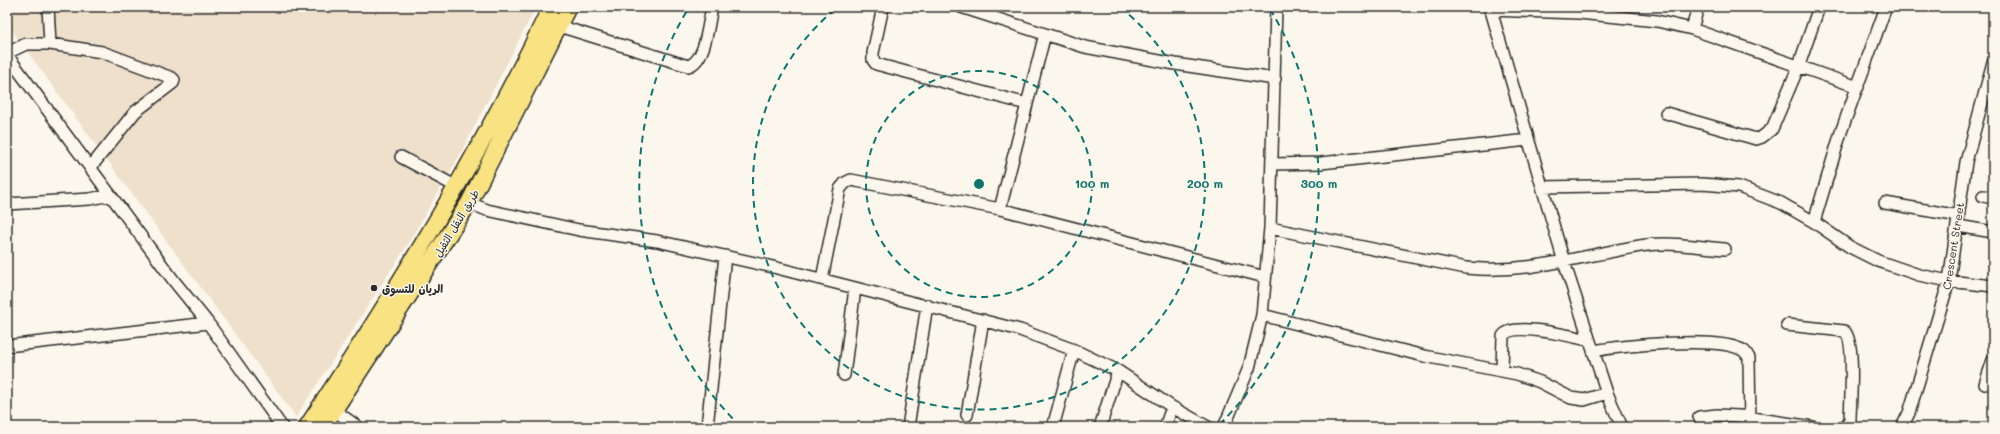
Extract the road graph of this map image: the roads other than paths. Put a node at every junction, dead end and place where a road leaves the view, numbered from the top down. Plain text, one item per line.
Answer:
1 (48, 7) edge
2 (551, 7) edge
3 (568, 7) edge
4 (712, 7) edge
5 (883, 7) edge
6 (961, 7) edge
7 (1276, 7) edge
8 (1698, 7) edge
9 (1819, 7) edge
10 (1886, 7) edge
11 (1490, 8) edge
12 (559, 26) junction
13 (1692, 29) junction
14 (1045, 34) junction
15 (50, 44) junction
16 (7, 54) edge
17 (1993, 62) edge
18 (1798, 68) junction
19 (1275, 78) junction
20 (1858, 87) junction
21 (1027, 104) junction
22 (1666, 113) dead end
23 (1528, 140) junction
24 (401, 157) dead end
25 (1273, 164) junction
26 (90, 168) junction
27 (457, 187) junction
28 (1542, 187) junction
29 (110, 195) junction
30 (469, 203) junction
31 (1885, 203) dead end
32 (7, 204) edge
33 (1000, 209) junction
34 (1958, 221) junction
35 (1814, 222) junction
36 (1270, 228) junction
37 (1993, 232) edge
38 (1725, 248) dead end
39 (724, 256) junction
40 (1564, 262) junction
41 (1265, 277) junction
42 (822, 279) junction
43 (1949, 282) junction
44 (1993, 286) edge
45 (855, 288) junction
46 (927, 305) junction
47 (1262, 315) junction
48 (983, 320) junction
49 (208, 323) junction
50 (1787, 325) dead end
51 (1589, 340) junction
52 (7, 346) edge
53 (1074, 350) junction
54 (1593, 351) junction
55 (1993, 360) edge
56 (1502, 370) junction
57 (1118, 371) junction
58 (844, 375) dead end
59 (1985, 384) dead end
60 (1607, 393) junction
61 (1172, 407) junction
62 (334, 410) junction
63 (967, 415) dead end
64 (1699, 417) dead end
65 (1749, 423) edge
66 (282, 427) edge
67 (307, 427) edge
68 (323, 427) edge
69 (358, 427) edge
70 (707, 427) edge
71 (908, 427) edge
72 (1053, 427) edge
73 (1100, 427) edge
74 (1164, 427) edge
75 (1208, 427) edge
76 (1224, 427) edge
77 (1622, 427) edge
78 (1813, 427) edge
79 (1844, 427) edge
80 (1902, 427) edge

1 - 15 street
2 - 27 highway, طريق النقل الثقيل
3 - 12 highway, طريق النقل الثقيل
4 - 12 street
5 - 21 street
6 - 14 street
7 - 19 street
8 - 13 street
9 - 18 street
10 - 20 street
11 - 13 street
11 - 23 street
12 - 30 highway, طريق النقل الثقيل
13 - 18 street
14 - 19 street
14 - 21 street
15 - 16 street
15 - 26 street
16 - 26 street
17 - 34 street, Crescent Street
18 - 20 street
18 - 22 street
19 - 25 street
20 - 35 street
21 - 33 street
23 - 25 street
23 - 28 street
24 - 27 street
25 - 36 street
26 - 29 street
27 - 67 highway, طريق النقل الثقيل
28 - 35 street
28 - 40 street
29 - 32 street
29 - 49 street
30 - 39 street
30 - 62 highway, طريق النقل الثقيل
31 - 34 street
33 - 41 street
33 - 42 street
34 - 37 street
34 - 43 street, Crescent Street
35 - 43 street
36 - 40 street
36 - 41 street
38 - 40 street
39 - 42 street
39 - 70 street
40 - 51 street
41 - 47 street
42 - 45 street
43 - 44 street
43 - 80 street, Crescent Street
45 - 46 street
45 - 58 street
46 - 48 street
46 - 71 street
47 - 56 street
47 - 76 street
48 - 53 street
48 - 63 street
49 - 52 street
49 - 66 street
50 - 79 street
51 - 54 street
51 - 56 street
53 - 57 street
53 - 72 street
54 - 60 street
54 - 65 street
55 - 59 street
56 - 60 street
57 - 61 street
57 - 73 street
60 - 77 street
61 - 74 street
61 - 75 street
62 - 68 highway, طريق النقل الثقيل
62 - 69 street
64 - 65 street
65 - 78 street

